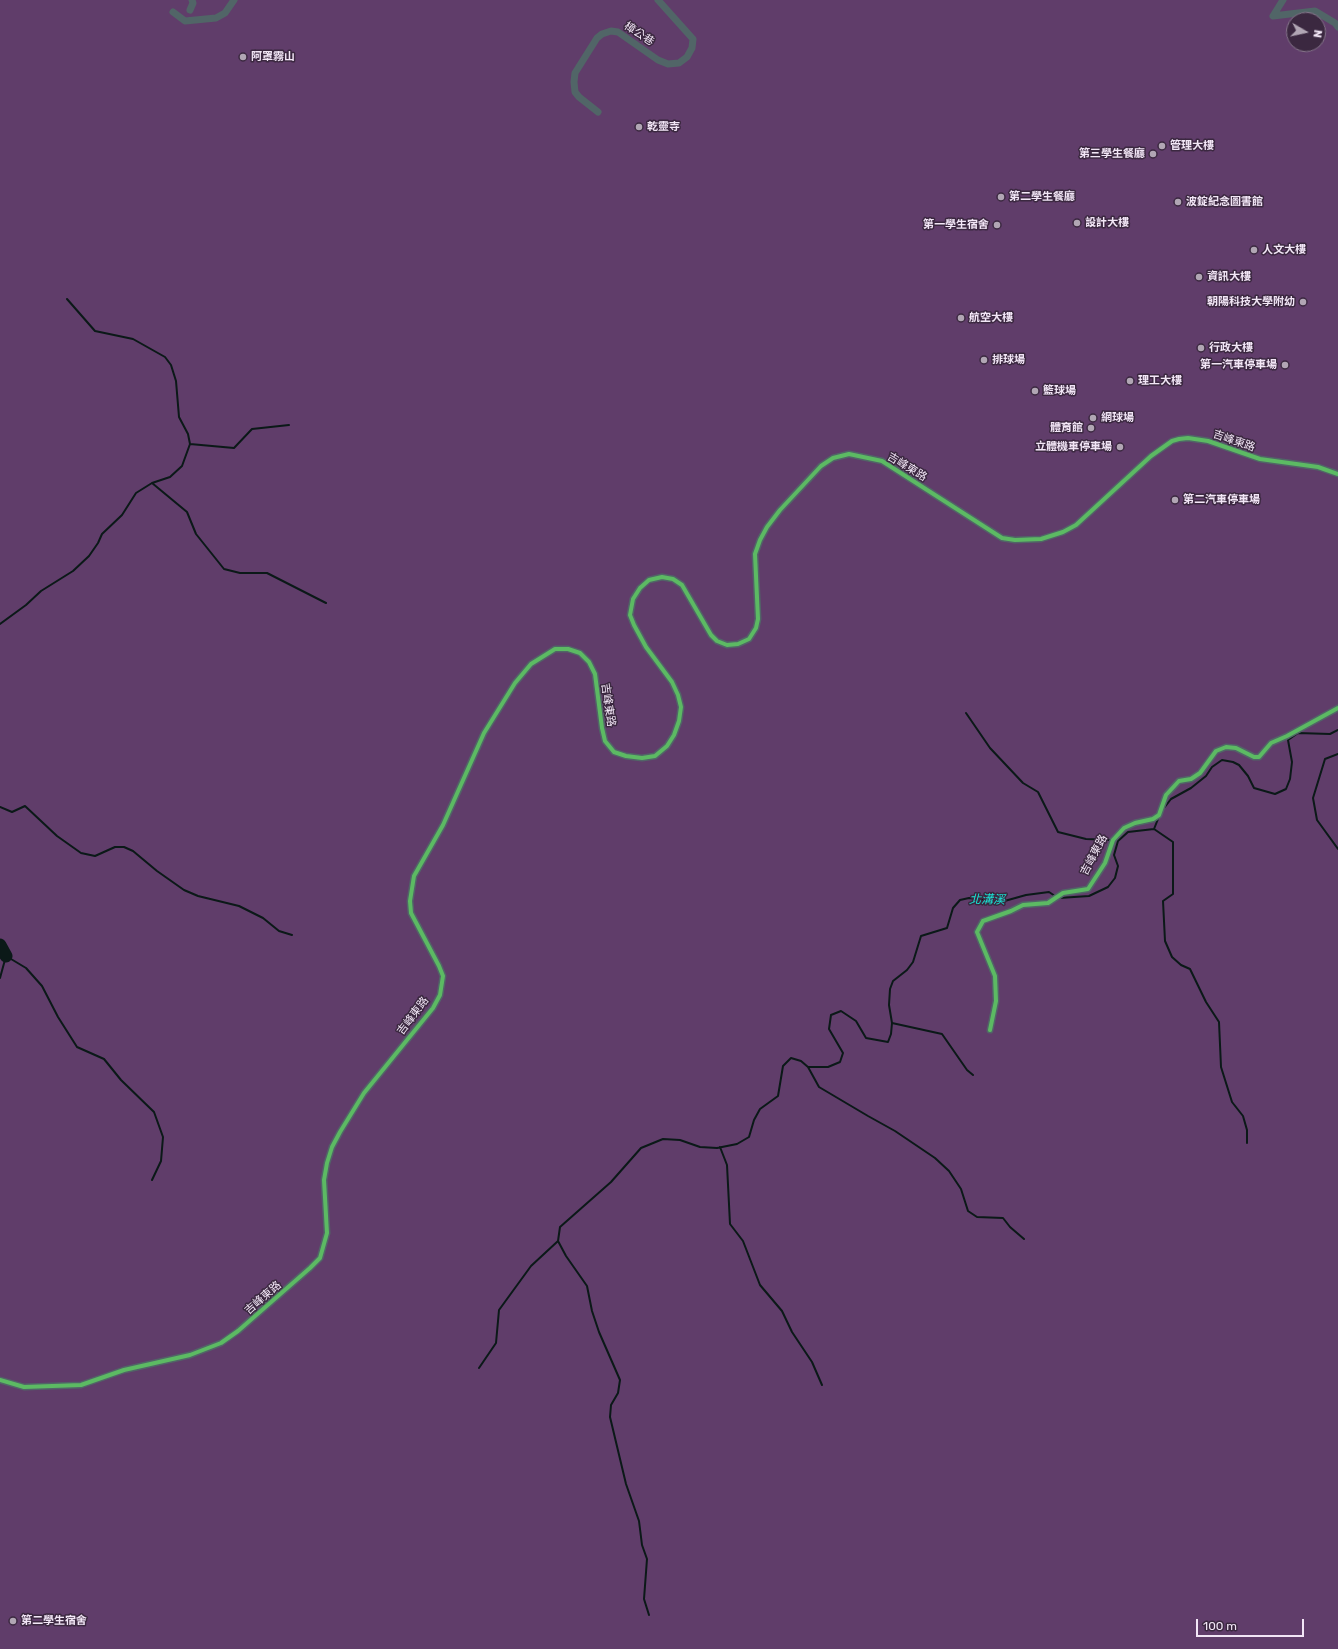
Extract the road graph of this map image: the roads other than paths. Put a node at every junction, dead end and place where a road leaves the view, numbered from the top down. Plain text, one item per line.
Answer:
1 (192, 0) edge
2 (234, 0) edge
3 (658, 0) edge
4 (1283, 0) edge
5 (190, 10) dead end
6 (173, 12) dead end
7 (1338, 27) edge
8 (598, 112) dead end
9 (1338, 474) edge
10 (1338, 708) edge
11 (990, 1030) dead end
12 (0, 1380) edge

1 - 5 street
2 - 6 street
3 - 8 street, 樟公巷
4 - 7 street
9 - 12 street, 吉峰東路
10 - 11 street, 吉峰東路

